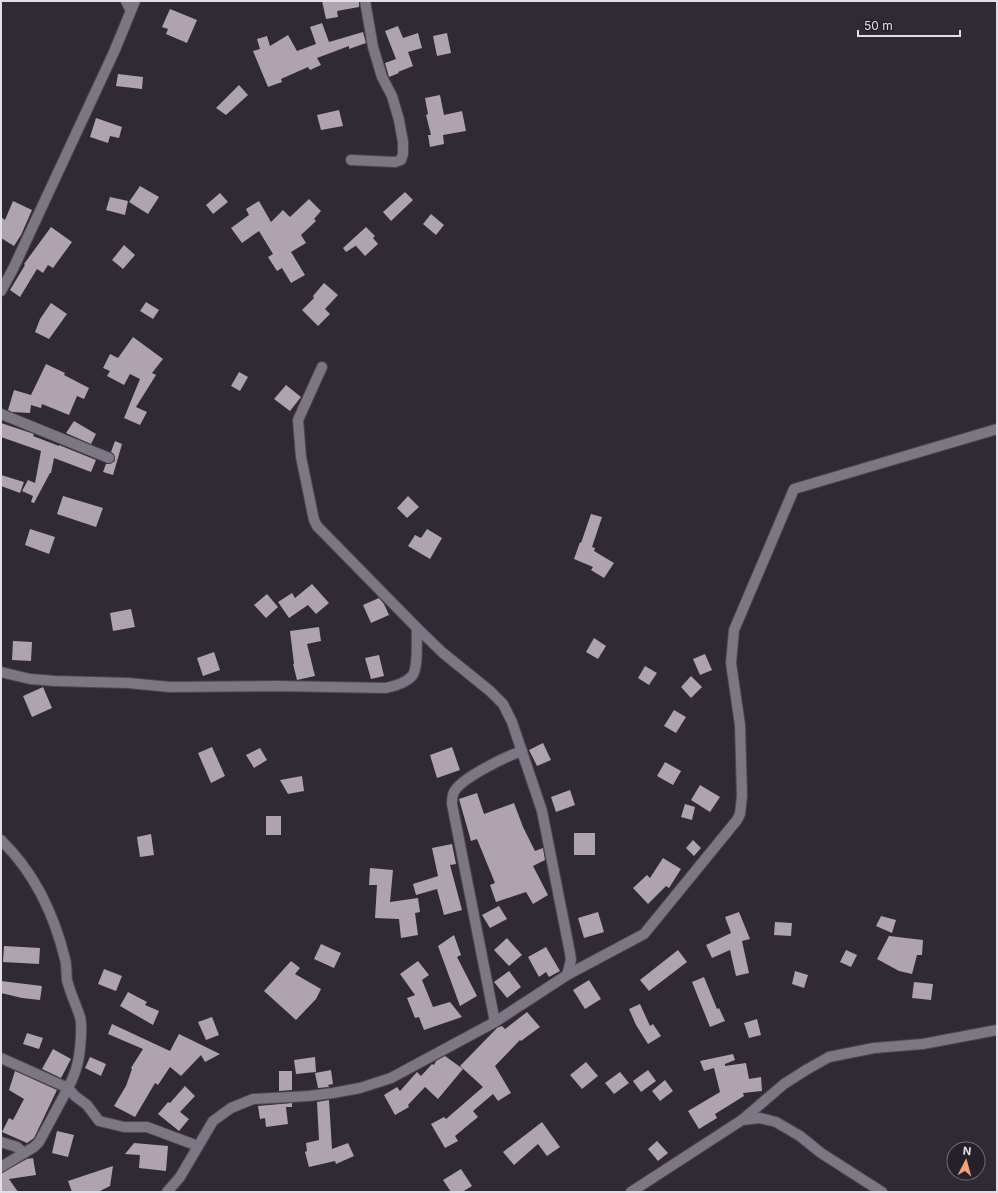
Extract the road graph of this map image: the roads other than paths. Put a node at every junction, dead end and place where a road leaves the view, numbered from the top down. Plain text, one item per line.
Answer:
1 (364, 1) edge
2 (130, 4) edge
3 (351, 160) dead end
4 (1, 291) edge
5 (322, 367) dead end
6 (1, 414) edge
7 (997, 429) edge
8 (108, 458) dead end
9 (417, 628) junction
10 (1, 672) edge
11 (522, 751) junction
12 (1, 840) edge
13 (567, 975) junction
14 (495, 1022) junction
15 (997, 1030) edge
16 (1, 1058) edge
17 (68, 1088) junction
18 (742, 1120) junction
19 (1, 1142) edge
20 (198, 1146) junction
21 (24, 1153) junction
22 (1, 1167) edge
23 (167, 1192) edge
24 (631, 1192) edge
25 (882, 1192) edge

1 - 3 street
2 - 4 street
5 - 9 street
6 - 8 street
7 - 13 street
9 - 10 street
9 - 11 street
11 - 13 street
11 - 14 street
12 - 17 street
13 - 14 street
14 - 20 street
15 - 18 street
16 - 17 street
17 - 20 street
17 - 21 street
18 - 24 street
18 - 25 street
19 - 21 street
20 - 23 street
21 - 22 street

